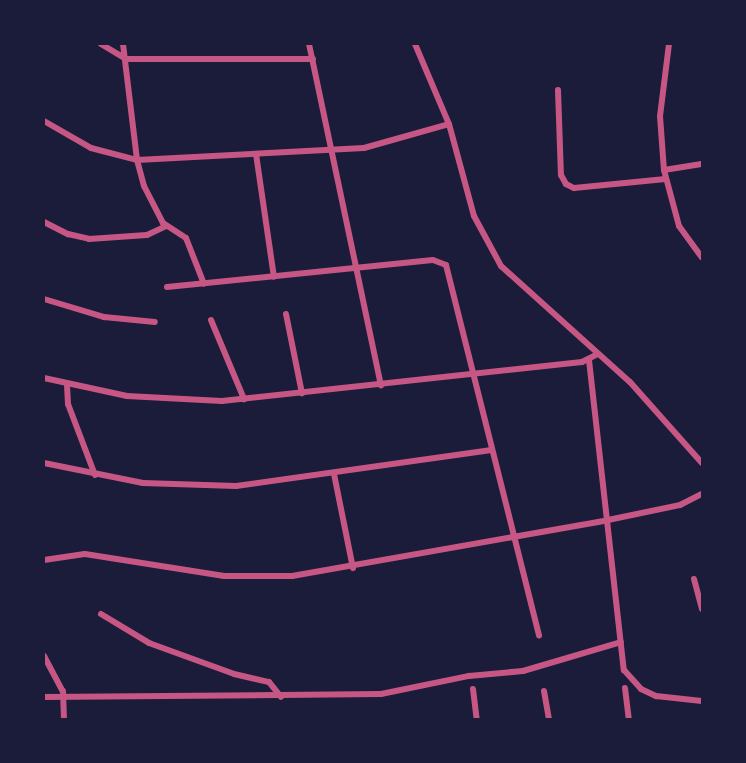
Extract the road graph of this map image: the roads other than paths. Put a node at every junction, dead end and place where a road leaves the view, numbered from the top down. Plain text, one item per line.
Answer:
1 (101, 44) edge
2 (123, 44) edge
3 (309, 44) edge
4 (415, 44) edge
5 (669, 44) edge
6 (126, 59) junction
7 (313, 59) junction
8 (558, 90) dead end
9 (44, 121) edge
10 (449, 124) junction
11 (332, 152) junction
12 (256, 154) junction
13 (136, 160) junction
14 (702, 164) edge
15 (664, 170) junction
16 (666, 179) junction
17 (44, 222) edge
18 (166, 225) junction
19 (702, 258) edge
20 (356, 267) junction
21 (274, 277) junction
22 (204, 284) junction
23 (167, 287) dead end
24 (44, 299) edge
25 (286, 314) dead end
26 (211, 320) dead end
27 (155, 322) dead end
28 (598, 354) junction
29 (589, 360) junction
30 (476, 374) junction
31 (44, 378) edge
32 (67, 385) junction
33 (381, 385) junction
34 (302, 393) junction
35 (244, 399) junction
36 (491, 450) junction
37 (702, 462) edge
38 (44, 464) edge
39 (334, 474) junction
40 (95, 475) junction
41 (702, 494) edge
42 (609, 520) junction
43 (513, 537) junction
44 (44, 560) edge
45 (353, 568) junction
46 (694, 579) dead end
47 (702, 609) edge
48 (100, 614) dead end
49 (539, 636) dead end
50 (621, 642) junction
51 (44, 656) edge
52 (626, 688) dead end
53 (473, 689) dead end
54 (544, 691) dead end
55 (44, 697) edge
56 (64, 697) junction
57 (281, 697) junction
58 (702, 701) edge
59 (64, 720) edge
60 (477, 720) edge
61 (549, 720) edge
62 (628, 720) edge

1 - 6 street
2 - 6 street
3 - 7 street
4 - 10 street
5 - 15 street
6 - 7 street
6 - 13 street
7 - 11 street
8 - 16 street
9 - 13 street
10 - 11 street
10 - 28 street
11 - 12 street
11 - 20 street
12 - 13 street
12 - 21 street
13 - 18 street
14 - 15 street
15 - 16 street
16 - 19 street
17 - 18 street
18 - 22 street
20 - 21 street
20 - 30 street
20 - 33 street
21 - 22 street
22 - 23 street
24 - 27 street
25 - 34 street
26 - 35 street
28 - 29 street
28 - 37 street
29 - 30 street
29 - 42 street
30 - 33 street
30 - 36 street
31 - 32 street
32 - 35 street
32 - 40 street
33 - 34 street
34 - 35 street
36 - 39 street
36 - 43 street
38 - 40 street
39 - 40 street
39 - 45 street
41 - 42 street
42 - 43 street
42 - 50 street
43 - 45 street
43 - 49 street
44 - 45 street
46 - 47 street
48 - 57 street
50 - 57 street
50 - 58 street
51 - 56 street
52 - 62 street
53 - 60 street
54 - 61 street
55 - 56 street
56 - 57 street
56 - 59 street

